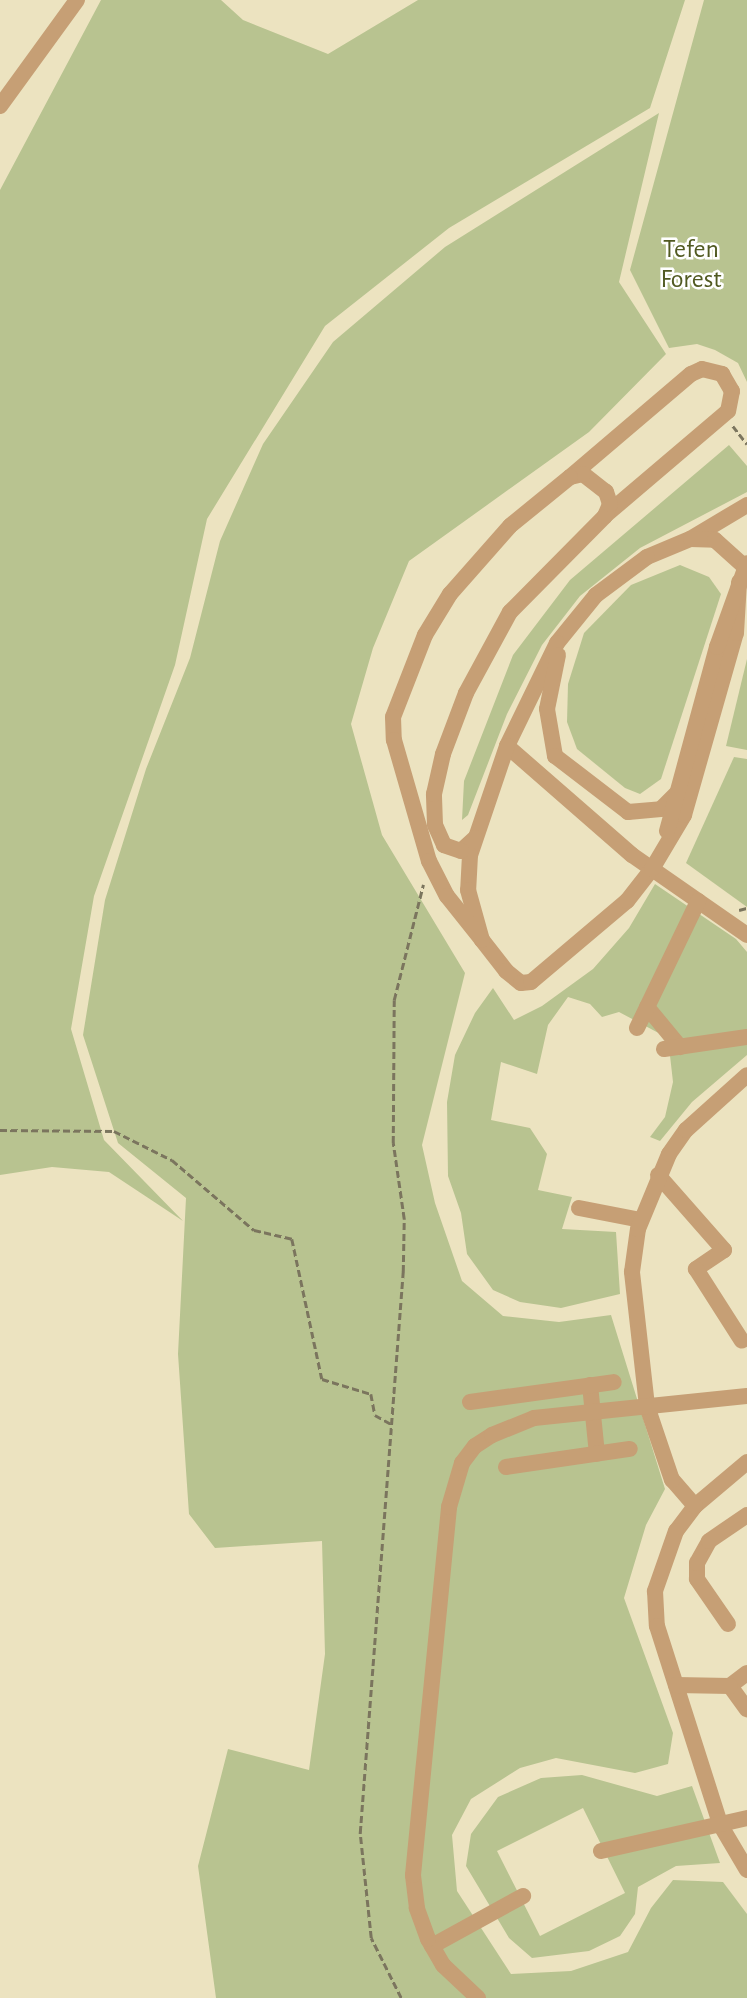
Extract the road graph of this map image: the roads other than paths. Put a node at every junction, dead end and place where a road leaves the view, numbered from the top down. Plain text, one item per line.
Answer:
1 (77, 0) edge
2 (0, 106) edge
3 (570, 478) junction
4 (747, 505) edge
5 (604, 516) junction
6 (690, 539) junction
7 (744, 570) edge
8 (566, 630) junction
9 (508, 746) junction
10 (680, 790) junction
11 (475, 838) junction
12 (652, 869) junction
13 (698, 901) junction
14 (747, 935) edge
15 (481, 940) junction
16 (647, 1007) junction
17 (637, 1028) dead end
18 (747, 1037) edge
19 (747, 1075) edge
20 (658, 1175) junction
21 (579, 1208) dead end
22 (640, 1220) junction
23 (742, 1341) dead end
24 (614, 1382) dead end
25 (590, 1385) junction
26 (747, 1396) edge
27 (470, 1402) dead end
28 (648, 1406) junction
29 (593, 1412) junction
30 (630, 1449) dead end
31 (597, 1454) junction
32 (747, 1462) edge
33 (506, 1467) dead end
34 (695, 1506) junction
35 (747, 1515) edge
36 (728, 1624) dead end
37 (747, 1674) edge
38 (676, 1685) junction
39 (730, 1686) junction
40 (747, 1709) edge
41 (747, 1818) edge
42 (721, 1826) junction
43 (601, 1851) dead end
44 (747, 1870) edge
45 (523, 1896) dead end
46 (432, 1946) junction
47 (478, 1998) edge

1 - 2 street
3 - 5 street
3 - 5 street
3 - 15 street
4 - 6 street
5 - 11 street
6 - 7 street
6 - 8 street
7 - 10 street
7 - 12 street
8 - 9 street
8 - 10 street
9 - 11 street
9 - 12 street
10 - 12 street
11 - 15 street
12 - 13 street
12 - 15 street
13 - 14 street
13 - 16 street
16 - 17 street
16 - 18 street
19 - 20 street
20 - 22 street
20 - 23 street
21 - 22 street
22 - 28 street
24 - 25 street
25 - 27 street
25 - 29 street
26 - 28 street
28 - 29 street
28 - 34 street
29 - 31 street
29 - 46 street
30 - 31 street
31 - 33 street
32 - 34 street
34 - 38 street
35 - 36 street
37 - 39 street
38 - 39 street
38 - 42 street
39 - 40 street
41 - 42 street
42 - 43 street
42 - 44 street
45 - 46 street
46 - 47 street

